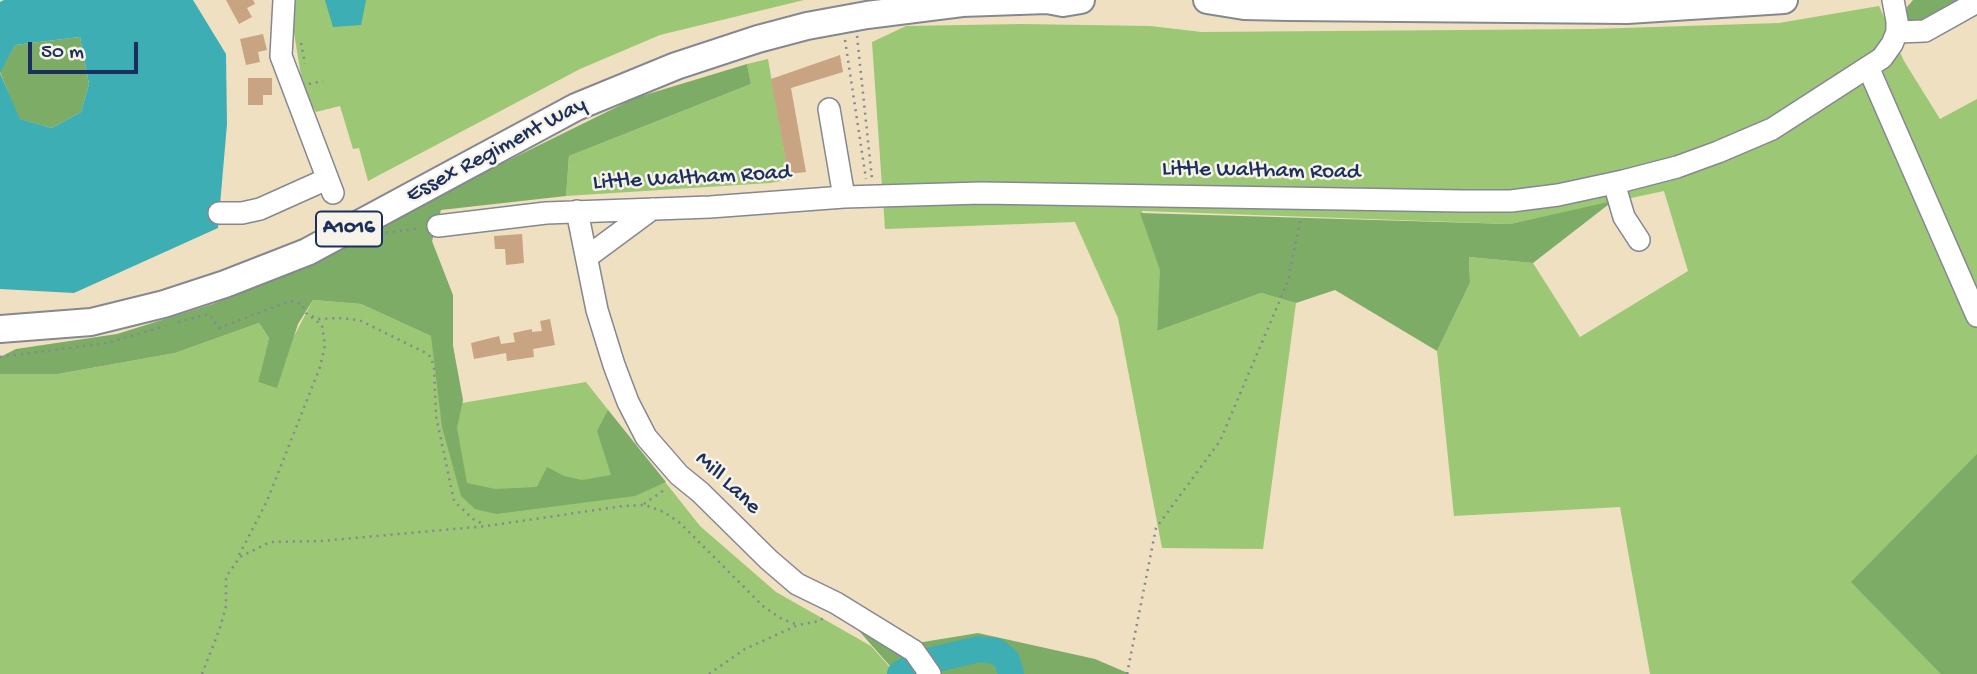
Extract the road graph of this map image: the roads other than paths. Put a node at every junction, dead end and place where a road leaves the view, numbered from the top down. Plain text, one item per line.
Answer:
1 (284, 0) edge
2 (1047, 0) edge
3 (1081, 0) edge
4 (1207, 0) edge
5 (1784, 0) edge
6 (1893, 0) edge
7 (963, 1) edge
8 (1977, 2) edge
9 (1896, 32) junction
10 (1868, 67) junction
11 (829, 109) dead end
12 (1614, 183) junction
13 (844, 197) junction
14 (652, 209) junction
15 (577, 211) junction
16 (219, 213) dead end
17 (438, 226) road end
18 (1639, 240) dead end
19 (587, 257) junction
20 (1977, 316) edge
21 (0, 329) edge
22 (929, 671) edge

1 - 16 street
2 - 3 main road, Essex Regiment Way / A1016
2 - 7 main road, Essex Regiment Way / A1016
4 - 5 main road
6 - 9 street
7 - 21 main road, Essex Regiment Way / A1016
8 - 9 street
9 - 10 street, Little Waltham Road
10 - 12 street, Little Waltham Road
10 - 20 street
11 - 13 street
12 - 13 street, Little Waltham Road
12 - 18 street
13 - 14 street, Little Waltham Road
14 - 15 street, Little Waltham Road
14 - 19 street
15 - 17 street, Little Waltham Road
15 - 19 street, Mill Lane
19 - 22 street, Mill Lane

